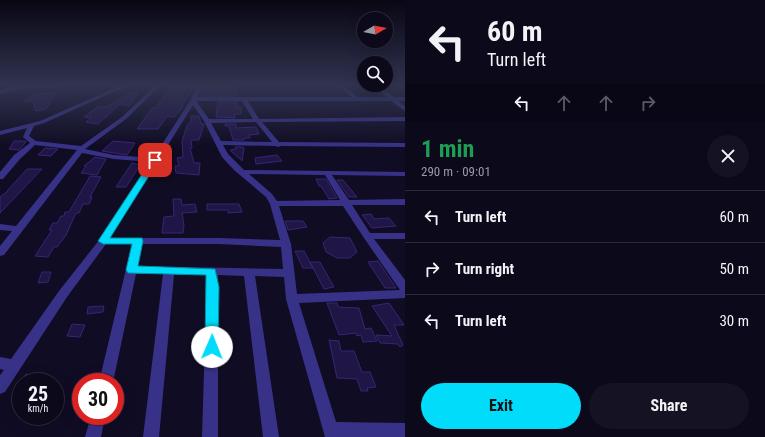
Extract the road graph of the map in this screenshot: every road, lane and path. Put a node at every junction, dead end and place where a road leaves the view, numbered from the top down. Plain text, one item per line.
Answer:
1 (81, 105) edge
2 (137, 105) edge
3 (190, 105) edge
4 (197, 105) edge
5 (248, 105) edge
6 (405, 119) edge
7 (257, 120) junction
8 (207, 121) junction
9 (31, 125) junction
10 (0, 133) edge
11 (34, 143) junction
12 (219, 143) junction
13 (278, 145) junction
14 (405, 145) edge
15 (81, 149) junction
16 (155, 160) junction
17 (242, 172) junction
18 (327, 173) junction
19 (405, 174) edge
20 (0, 177) edge
21 (345, 202) junction
22 (405, 202) edge
23 (274, 204) junction
24 (0, 227) edge
25 (18, 229) junction
26 (367, 236) junction
27 (405, 236) edge
28 (103, 241) junction
29 (138, 241) junction
30 (286, 244) junction
31 (0, 254) edge
32 (132, 270) junction
33 (169, 270) junction
34 (212, 271) junction
35 (249, 272) junction
36 (289, 273) junction
37 (405, 288) edge
38 (405, 294) edge
39 (292, 299) junction
40 (0, 364) edge
41 (14, 366) junction
42 (108, 373) edge
43 (0, 386) edge
44 (96, 425) edge
45 (332, 433) edge
46 (402, 434) edge
47 (93, 437) edge
48 (151, 437) edge
49 (210, 437) edge
50 (271, 437) edge

1 - 9 street
2 - 15 street
3 - 16 street
4 - 8 street
5 - 7 street
6 - 7 street
7 - 8 street
7 - 13 street
8 - 12 street
9 - 10 street
9 - 11 street
11 - 15 street
11 - 20 street
12 - 13 street
12 - 17 street
13 - 14 street
15 - 16 street
15 - 25 street
16 - 28 street
17 - 18 street
17 - 23 street
18 - 19 street
18 - 21 street
21 - 22 street
21 - 23 street
21 - 26 street
23 - 30 street
24 - 25 street
25 - 31 street
26 - 27 street
26 - 37 street
28 - 29 street
28 - 41 street
29 - 30 street
29 - 32 street
30 - 36 street
32 - 33 street
32 - 42 street
33 - 34 street
33 - 48 street
34 - 35 street
34 - 49 street
35 - 36 street
35 - 50 street
36 - 39 street
38 - 39 street
39 - 45 street
40 - 41 street
41 - 43 street
44 - 47 street
45 - 46 street

